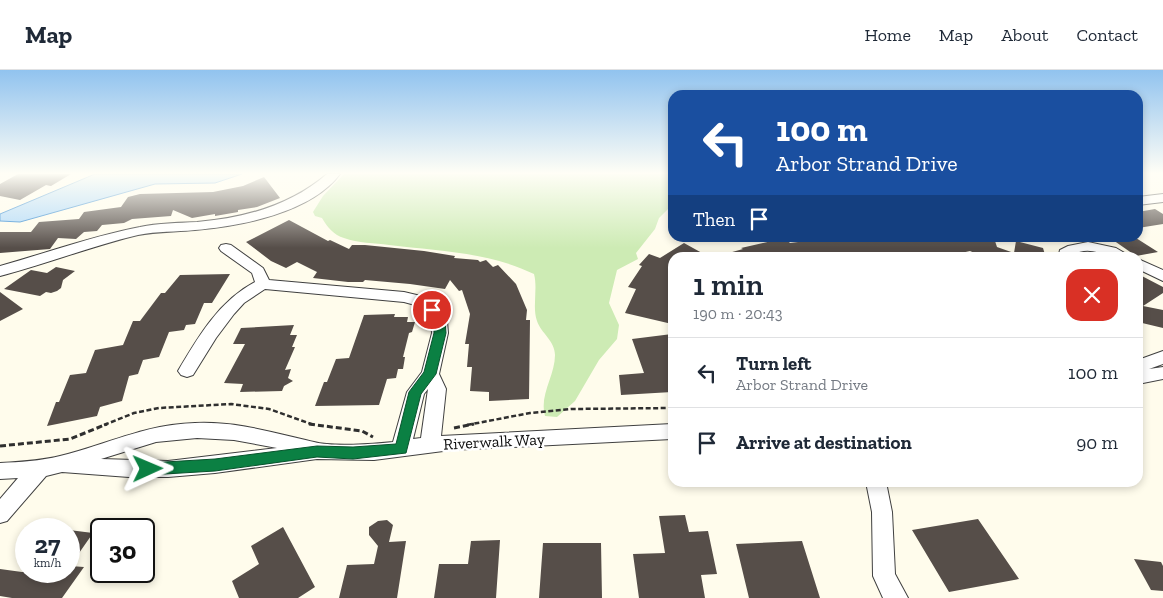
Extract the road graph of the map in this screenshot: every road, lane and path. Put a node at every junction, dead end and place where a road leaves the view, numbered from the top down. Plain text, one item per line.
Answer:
1 (298, 199) edge
2 (1095, 242) edge
3 (226, 248) dead end
4 (1066, 252) edge
5 (1114, 252) edge
6 (1143, 266) edge
7 (0, 270) edge
8 (1163, 276) edge
9 (263, 284) junction
10 (1163, 357) edge
11 (1143, 366) edge
12 (187, 371) dead end
13 (1163, 373) edge
14 (430, 374) junction
15 (1143, 377) edge
16 (668, 408) edge
17 (446, 429) dead end
18 (668, 432) edge
19 (430, 444) junction
20 (401, 449) junction
21 (317, 451) junction
22 (63, 464) junction
23 (41, 467) junction
24 (4, 475) edge
25 (878, 487) edge
26 (0, 514) edge
27 (896, 598) edge

1 - 7 street
2 - 4 street
2 - 5 street
3 - 9 street
6 - 8 street
9 - 12 street
9 - 14 street
10 - 11 street
13 - 15 street
14 - 19 street
14 - 20 street
16 - 17 path
18 - 19 street, Riverwalk Way
19 - 20 street, Riverwalk Way
20 - 21 street, Riverwalk Way
21 - 22 street, Riverwalk Way
21 - 22 street, Riverwalk Way
22 - 23 street, Riverwalk Way
23 - 24 street, Riverwalk Way
23 - 26 street
25 - 27 street

